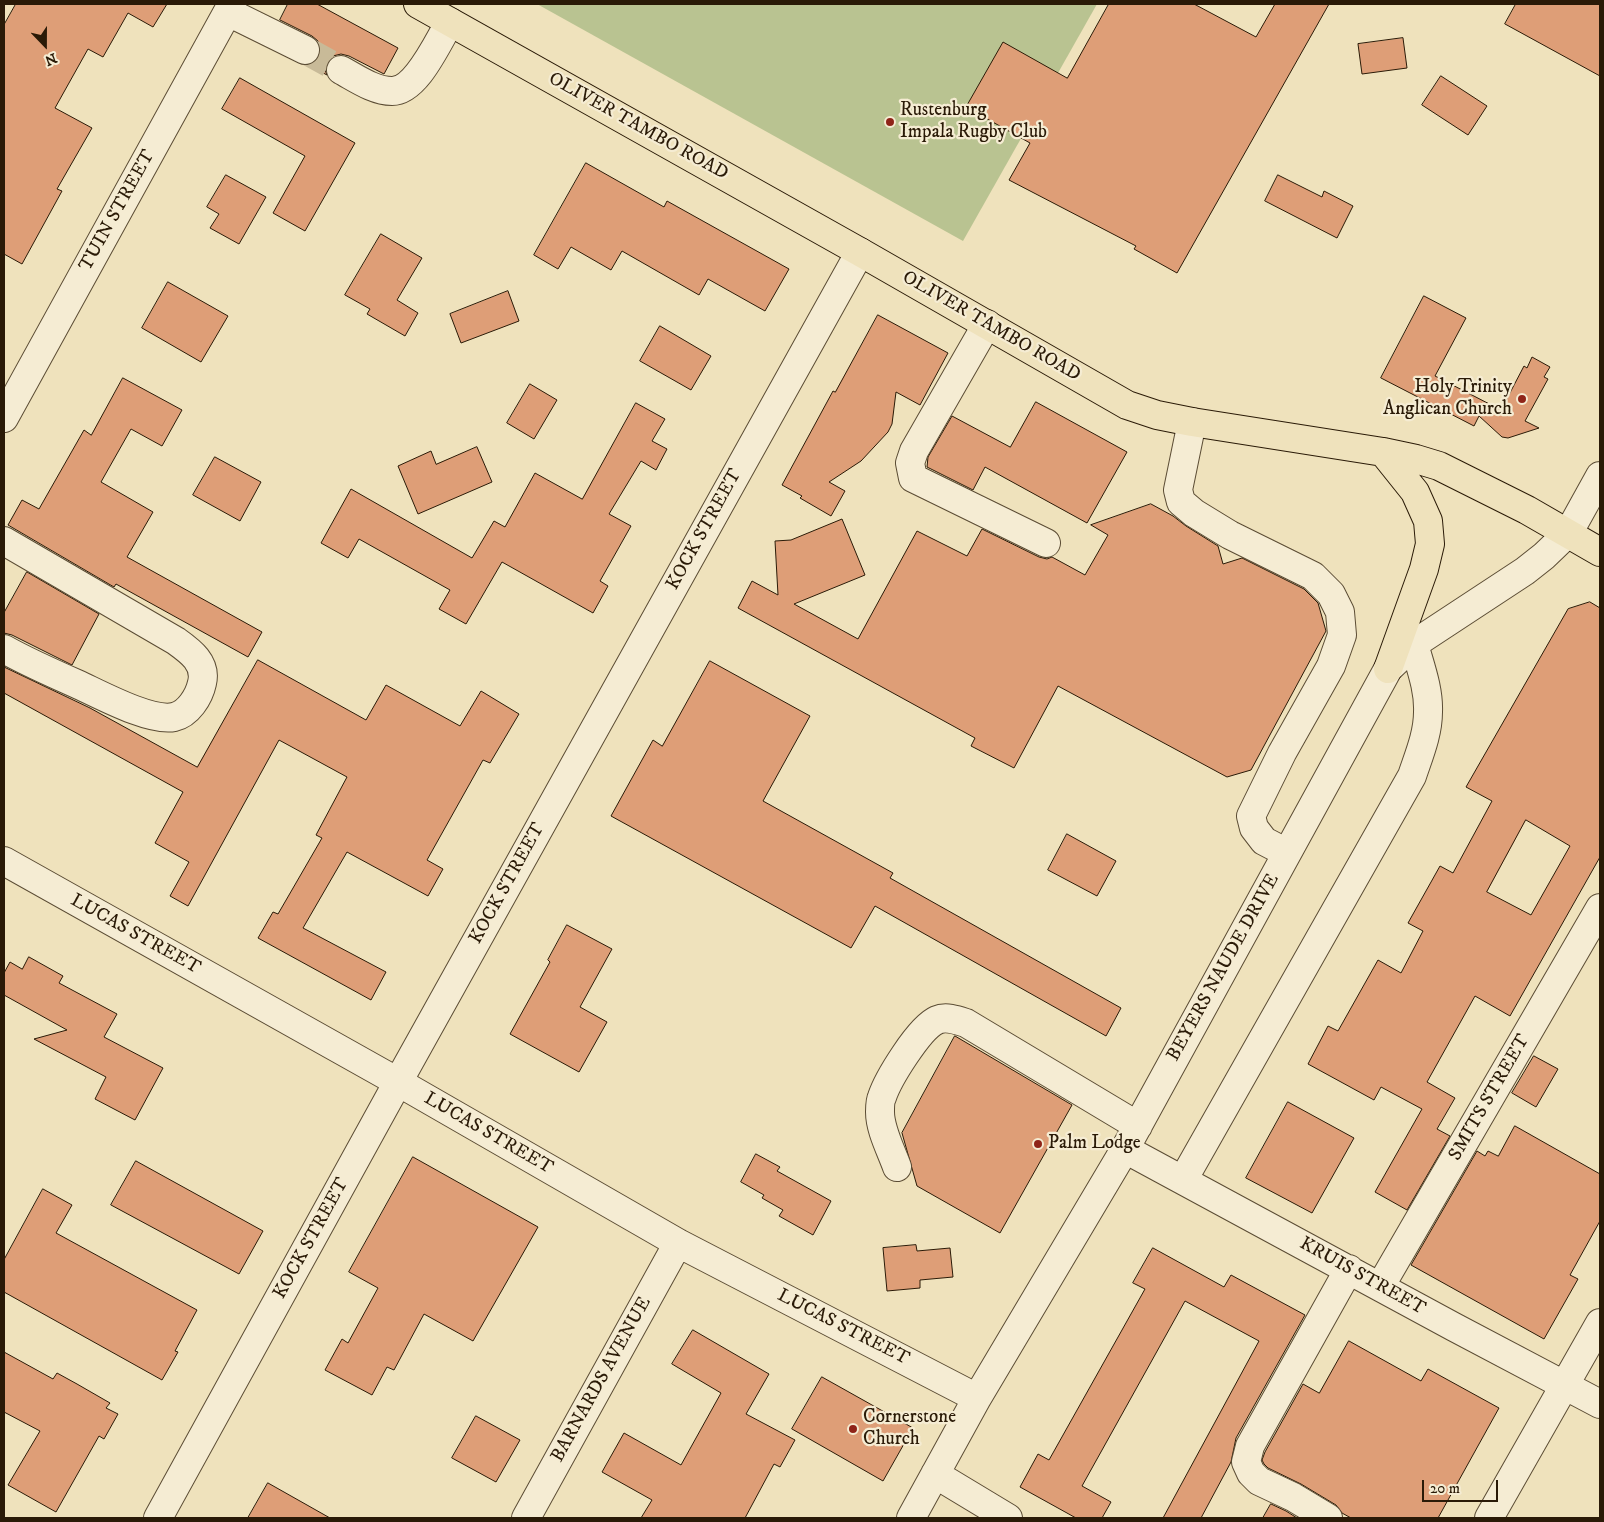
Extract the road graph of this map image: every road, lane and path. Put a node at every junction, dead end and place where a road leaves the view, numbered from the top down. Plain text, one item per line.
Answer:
1 (418, 4) edge
2 (230, 8) edge
3 (450, 22) junction
4 (305, 50) tunnel mouth
5 (341, 70) tunnel mouth
6 (860, 252) junction
7 (987, 324) junction
8 (4, 418) edge
9 (1192, 422) junction
10 (1383, 452) junction
11 (1600, 476) edge
12 (1569, 532) junction
13 (4, 541) edge
14 (1046, 543) dead end
15 (1600, 552) edge
16 (1414, 644) junction
17 (4, 649) edge
18 (1388, 669) junction
19 (1287, 853) junction
20 (4, 861) edge
21 (1600, 908) edge
22 (398, 1082) junction
23 (1138, 1126) junction
24 (1125, 1149) junction
25 (897, 1167) dead end
26 (1183, 1180) junction
27 (678, 1243) junction
28 (1349, 1269) junction
29 (1380, 1287) junction
30 (1600, 1323) edge
31 (1566, 1384) junction
32 (978, 1398) junction
33 (1600, 1404) edge
34 (935, 1474) junction
35 (158, 1518) edge
36 (526, 1518) edge
37 (911, 1518) edge
38 (1008, 1518) edge
39 (1328, 1518) edge
40 (1489, 1518) edge

1 - 3 main road, OLIVER TAMBO ROAD
2 - 4 street
2 - 8 street, TUIN STREET
3 - 5 street
3 - 6 main road, OLIVER TAMBO ROAD
6 - 7 main road, OLIVER TAMBO ROAD
6 - 22 street, KOCK STREET
7 - 9 main road, OLIVER TAMBO ROAD
7 - 14 street
9 - 10 main road, OLIVER TAMBO ROAD
9 - 19 street
10 - 12 main road, OLIVER TAMBO ROAD
10 - 18 main road
11 - 12 street, BEYERS NAUDE DRIVE
12 - 15 main road, OLIVER TAMBO ROAD
12 - 16 street, BEYERS NAUDE DRIVE
13 - 17 street
16 - 18 street, BEYERS NAUDE DRIVE
16 - 26 street
18 - 19 street, BEYERS NAUDE DRIVE
19 - 23 street, BEYERS NAUDE DRIVE
20 - 22 street, LUCAS STREET
21 - 29 street, SMITS STREET
22 - 27 street, LUCAS STREET
22 - 35 street, KOCK STREET
23 - 24 street, BEYERS NAUDE DRIVE
23 - 25 street
24 - 26 street, KRUIS STREET
24 - 32 street, BEYERS NAUDE DRIVE
26 - 28 street, KRUIS STREET
27 - 32 street, LUCAS STREET
27 - 36 street, BARNARDS AVENUE
28 - 29 street, KRUIS STREET
28 - 39 street
29 - 31 street, KRUIS STREET
30 - 31 street
31 - 33 street, KRUIS STREET
31 - 40 street
32 - 34 street, BEYERS NAUDE DRIVE
34 - 37 street, BEYERS NAUDE DRIVE
34 - 38 street

